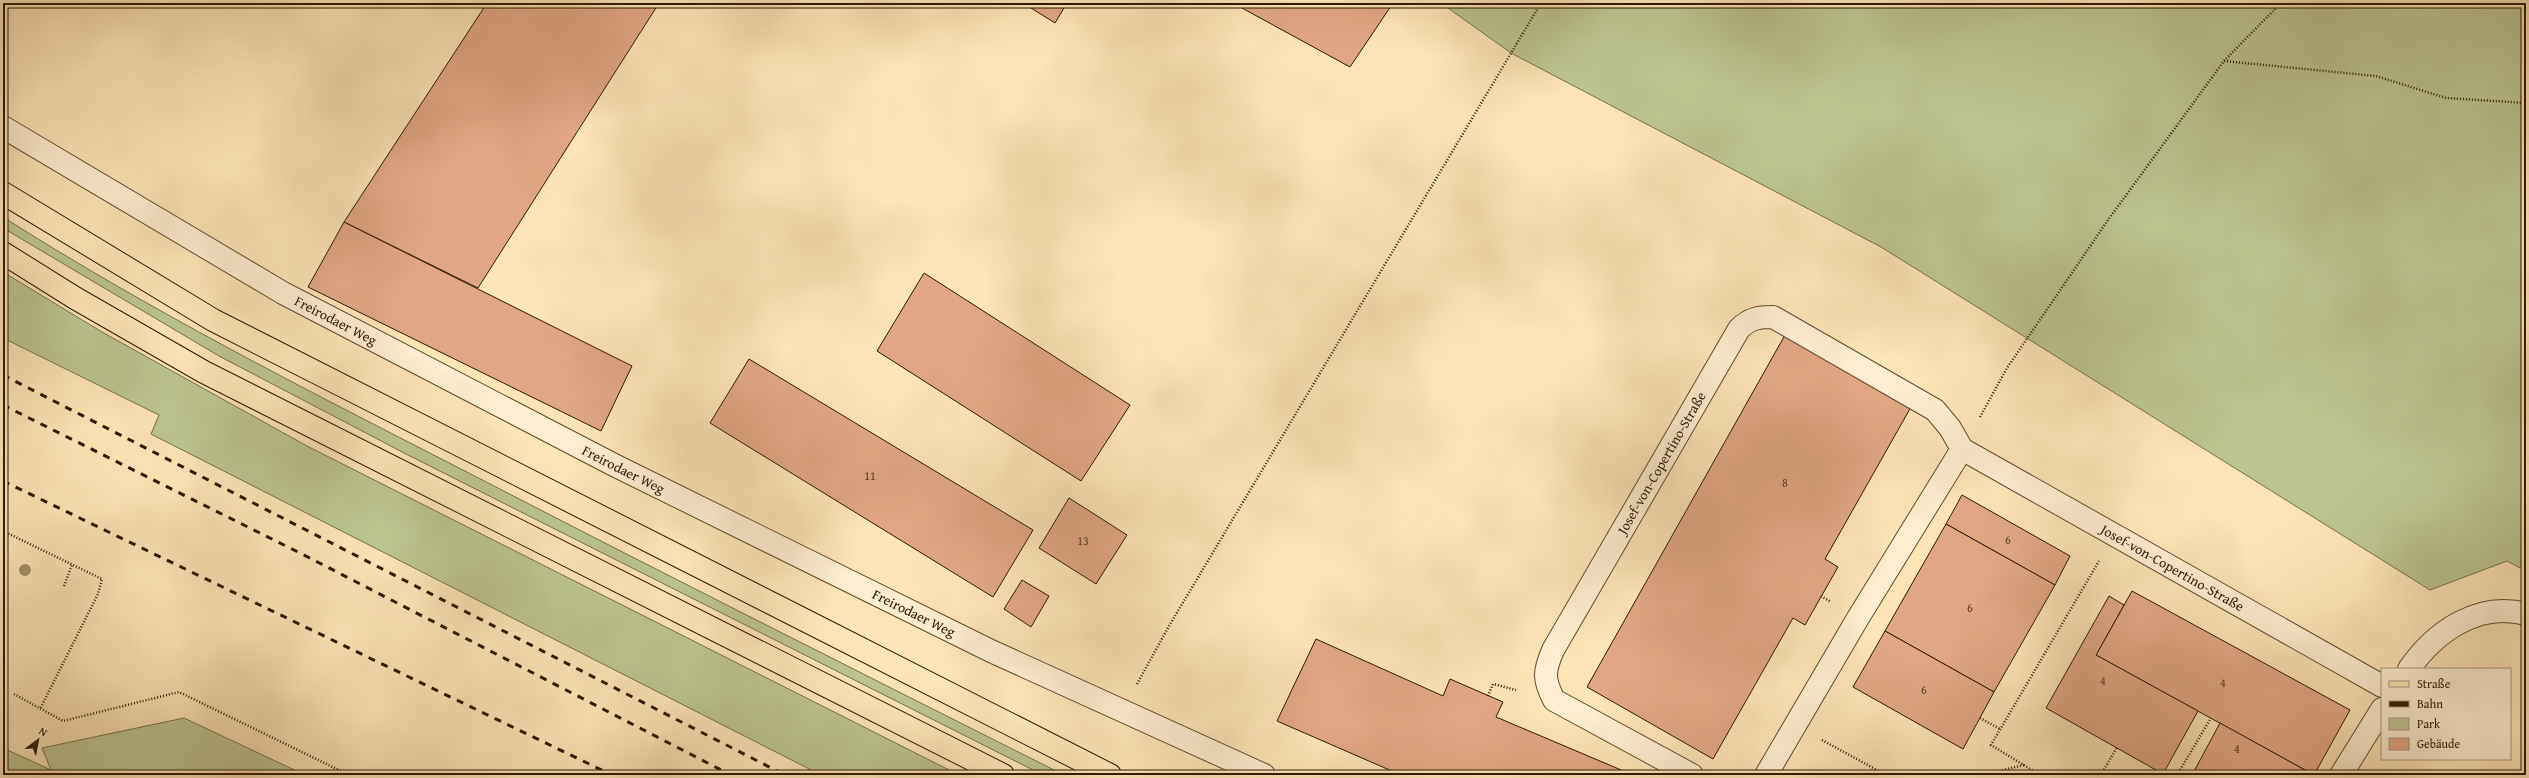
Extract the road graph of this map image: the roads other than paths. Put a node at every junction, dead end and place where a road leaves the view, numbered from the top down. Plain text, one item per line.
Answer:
1 (3, 127) edge
2 (3, 193) edge
3 (3, 253) edge
4 (1962, 449) junction
5 (2526, 614) edge
6 (2410, 668) edge
7 (2381, 685) edge
8 (2381, 711) edge
9 (1003, 775) edge
10 (1110, 775) edge
11 (1264, 775) edge
12 (1692, 775) edge
13 (1766, 775) edge
14 (2341, 775) edge

1 - 11 street, Freirodaer Weg
2 - 10 main road
3 - 9 main road
4 - 7 street, Josef-von-Copertino-Straße
4 - 12 street, Josef-von-Copertino-Straße
4 - 13 street
5 - 6 street
8 - 14 street

